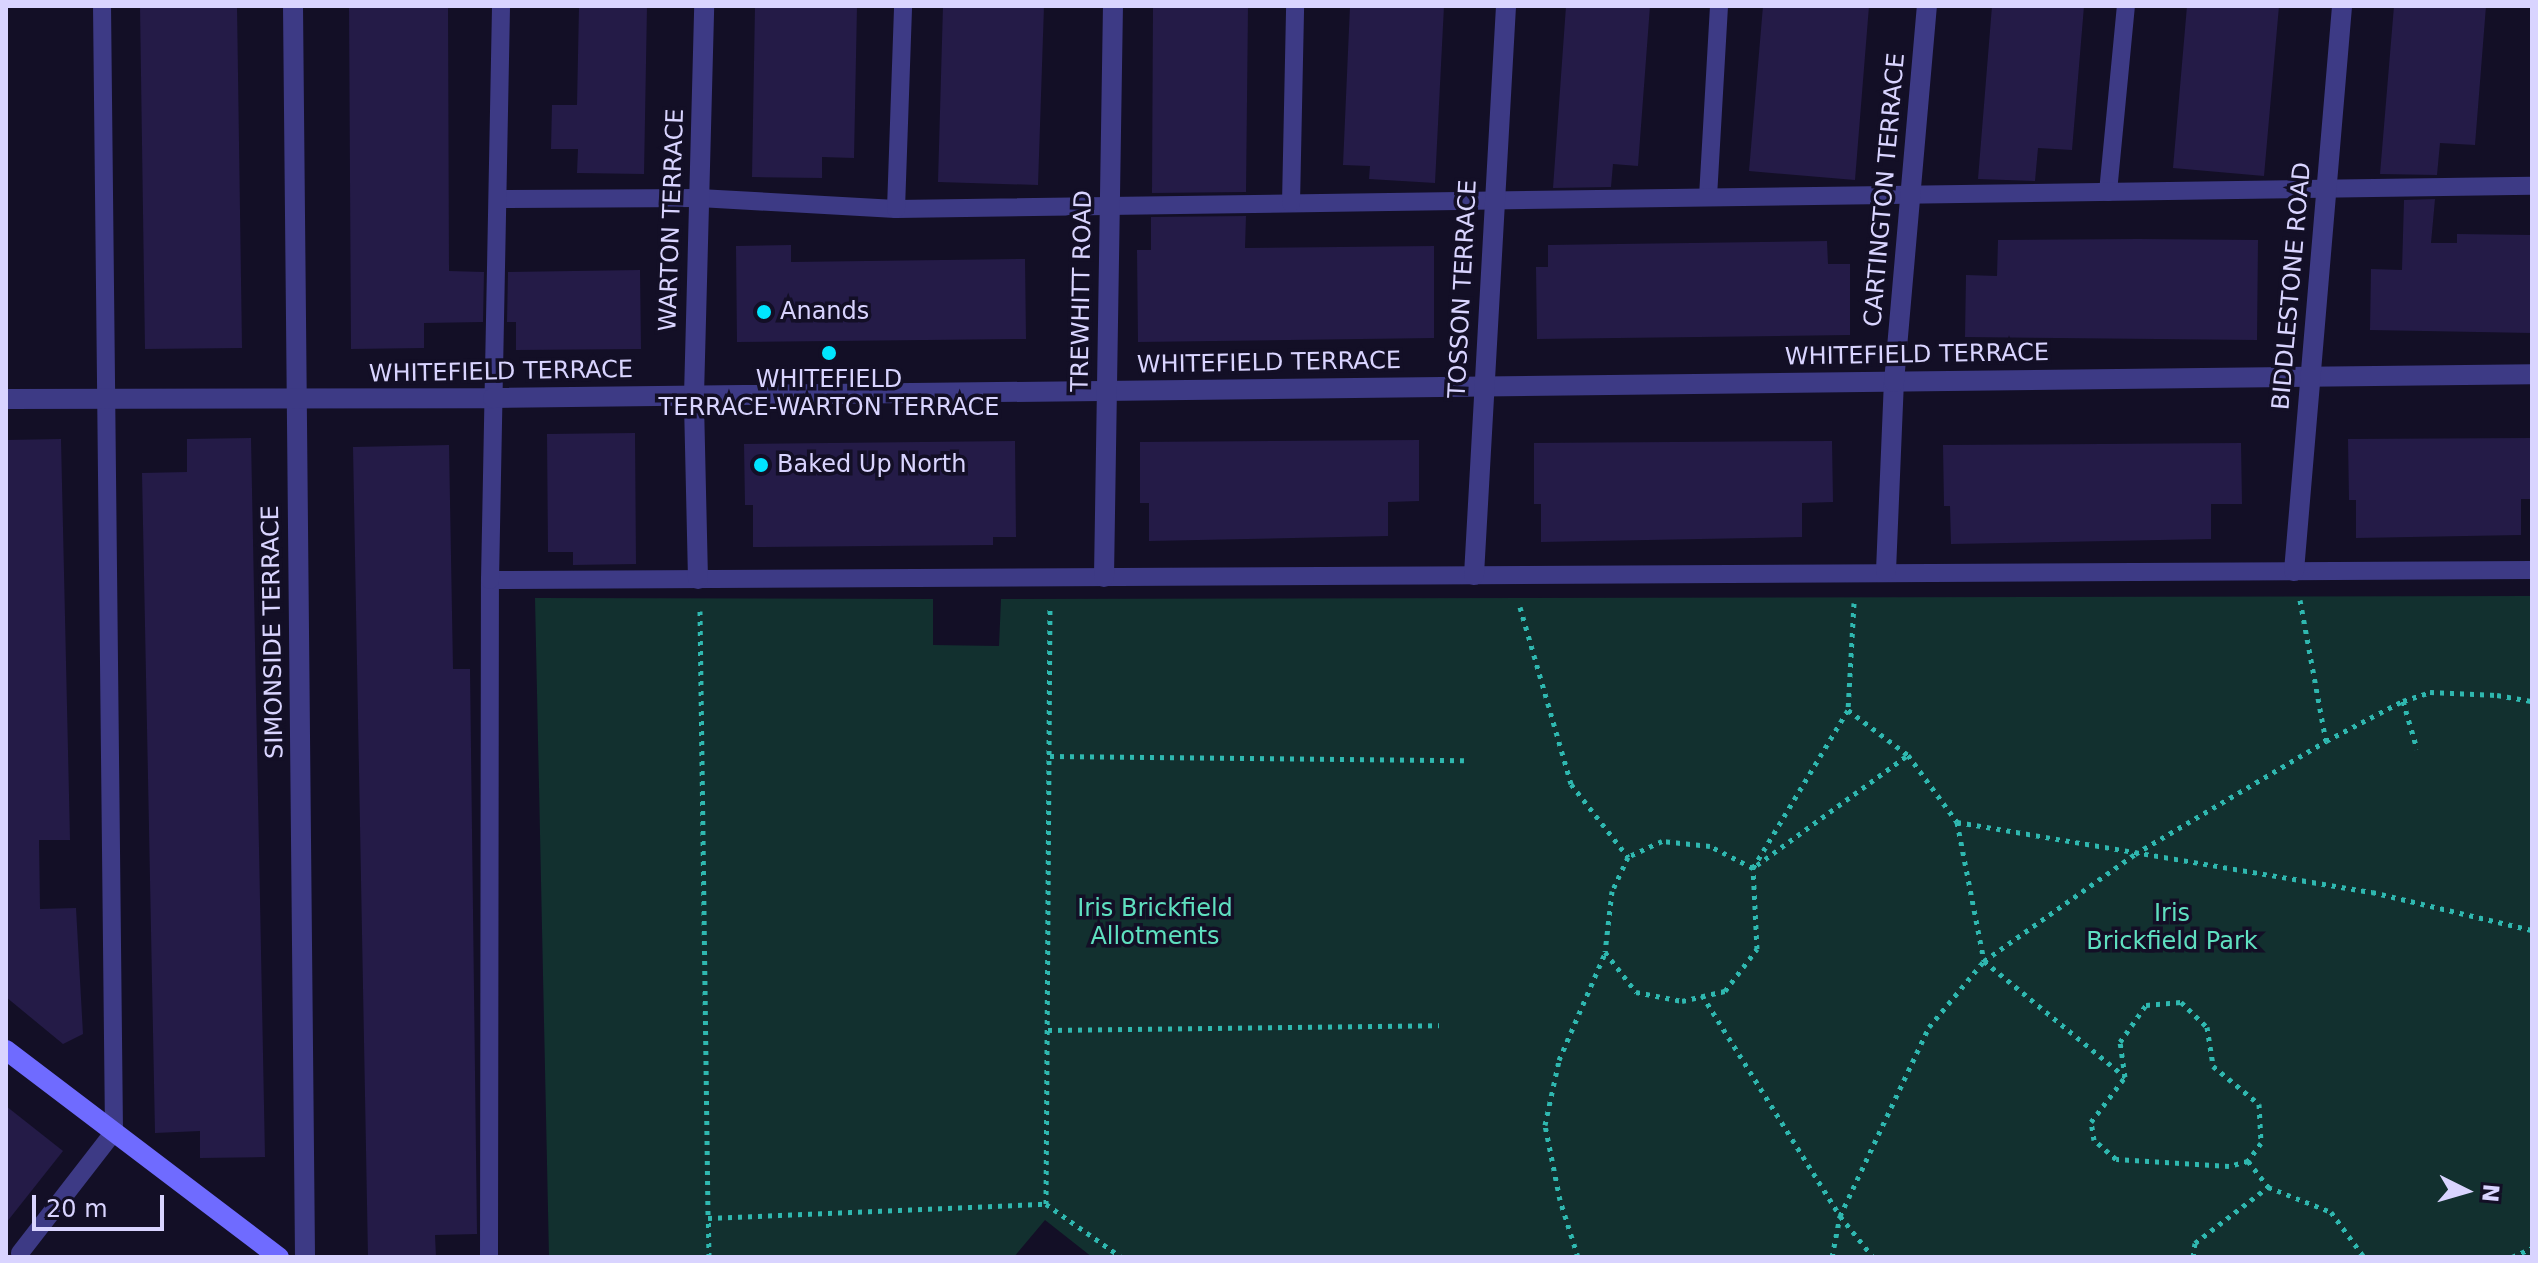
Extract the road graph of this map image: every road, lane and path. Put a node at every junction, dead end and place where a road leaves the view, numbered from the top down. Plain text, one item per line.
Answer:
1 (102, 6) edge
2 (293, 6) edge
3 (501, 6) edge
4 (704, 6) edge
5 (903, 6) edge
6 (1113, 6) edge
7 (1295, 6) edge
8 (1506, 6) edge
9 (1719, 6) edge
10 (1927, 6) edge
11 (2126, 6) edge
12 (2342, 6) edge
13 (2532, 185) edge
14 (2326, 189) junction
15 (2108, 192) junction
16 (1910, 194) junction
17 (1708, 197) junction
18 (699, 198) junction
19 (500, 199) junction
20 (1494, 200) junction
21 (1291, 203) junction
22 (1109, 205) junction
23 (896, 209) junction
24 (2532, 374) edge
25 (2311, 377) junction
26 (1894, 382) junction
27 (1483, 386) junction
28 (1106, 391) junction
29 (694, 396) junction
30 (493, 398) junction
31 (6, 399) edge
32 (107, 400) junction
33 (296, 400) junction
34 (2532, 570) edge
35 (1886, 571) junction
36 (2294, 571) junction
37 (1474, 575) junction
38 (1511, 575) junction
39 (1050, 577) junction
40 (1104, 577) junction
41 (698, 579) junction
42 (490, 580) junction
43 (2403, 701) junction
44 (2532, 701) edge
45 (1848, 710) junction
46 (2326, 741) junction
47 (2417, 749) dead end
48 (1908, 755) junction
49 (1050, 756) junction
50 (1464, 760) dead end
51 (1957, 822) junction
52 (2135, 854) junction
53 (1628, 857) junction
54 (1753, 868) junction
55 (2532, 930) edge
56 (1605, 952) junction
57 (1984, 961) junction
58 (1702, 995) junction
59 (1439, 1025) dead end
60 (1048, 1030) junction
61 (6, 1050) edge
62 (2125, 1077) junction
63 (114, 1132) junction
64 (2248, 1161) junction
65 (2268, 1187) junction
66 (1046, 1204) junction
67 (1840, 1216) junction
68 (708, 1218) junction
69 (2532, 1248) edge
70 (20, 1253) dead end
71 (279, 1257) edge
72 (305, 1257) edge
73 (489, 1257) edge
74 (709, 1257) edge
75 (1121, 1257) edge
76 (1578, 1257) edge
77 (1832, 1257) edge
78 (1873, 1257) edge
79 (2193, 1257) edge
80 (2364, 1257) edge
81 (2512, 1257) edge

1 - 32 lane
2 - 33 street, SIMONSIDE TERRACE
3 - 19 lane
4 - 18 street, WARTON TERRACE
5 - 23 lane
6 - 22 street, TREWHITT ROAD
7 - 21 lane
8 - 20 street, TOSSON TERRACE
9 - 17 lane
10 - 16 street, CARTINGTON TERRACE
11 - 15 lane
12 - 14 street, BIDDLESTONE ROAD
13 - 14 lane
14 - 15 lane
14 - 25 street, BIDDLESTONE ROAD
15 - 16 lane
16 - 17 lane
16 - 26 street, CARTINGTON TERRACE
17 - 20 lane
18 - 19 lane
18 - 23 lane
18 - 29 street, WARTON TERRACE
19 - 30 lane
20 - 21 lane
20 - 27 street, TOSSON TERRACE
21 - 22 lane
22 - 23 lane
22 - 28 street, TREWHITT ROAD
24 - 25 street, WHITEFIELD TERRACE
25 - 26 street, WHITEFIELD TERRACE
25 - 36 street, BIDDLESTONE ROAD
26 - 27 street, WHITEFIELD TERRACE
26 - 35 street, CARTINGTON TERRACE
27 - 28 street, WHITEFIELD TERRACE
27 - 37 street, TOSSON TERRACE
28 - 29 street, WHITEFIELD TERRACE
28 - 40 street, TREWHITT ROAD
29 - 30 street, WHITEFIELD TERRACE
29 - 41 street, WARTON TERRACE
30 - 33 street, WHITEFIELD TERRACE
30 - 42 lane
31 - 32 street, WHITEFIELD TERRACE
32 - 33 street, WHITEFIELD TERRACE
32 - 63 lane
33 - 72 street, SIMONSIDE TERRACE
34 - 36 lane
35 - 36 lane
35 - 38 lane
35 - 45 path
36 - 46 path
37 - 38 lane
37 - 40 lane
38 - 53 path
39 - 40 lane
39 - 41 lane
39 - 49 path
41 - 42 lane
41 - 68 path
42 - 73 lane
43 - 44 path
43 - 46 path
43 - 47 path
45 - 48 path
45 - 54 path
46 - 52 path
48 - 51 path
48 - 54 path
49 - 50 path
49 - 60 path
51 - 52 path
51 - 57 path
52 - 55 path
52 - 57 path
53 - 54 path
53 - 56 path
54 - 58 path
56 - 58 path
56 - 76 path
57 - 62 path
57 - 67 path
58 - 67 path
59 - 60 path
60 - 66 path
61 - 63 street
62 - 64 path
62 - 64 path
63 - 70 lane
63 - 71 street
64 - 65 path
65 - 79 path
65 - 80 path
66 - 68 path
66 - 75 path
67 - 77 path
67 - 78 path
68 - 74 path
69 - 81 path

